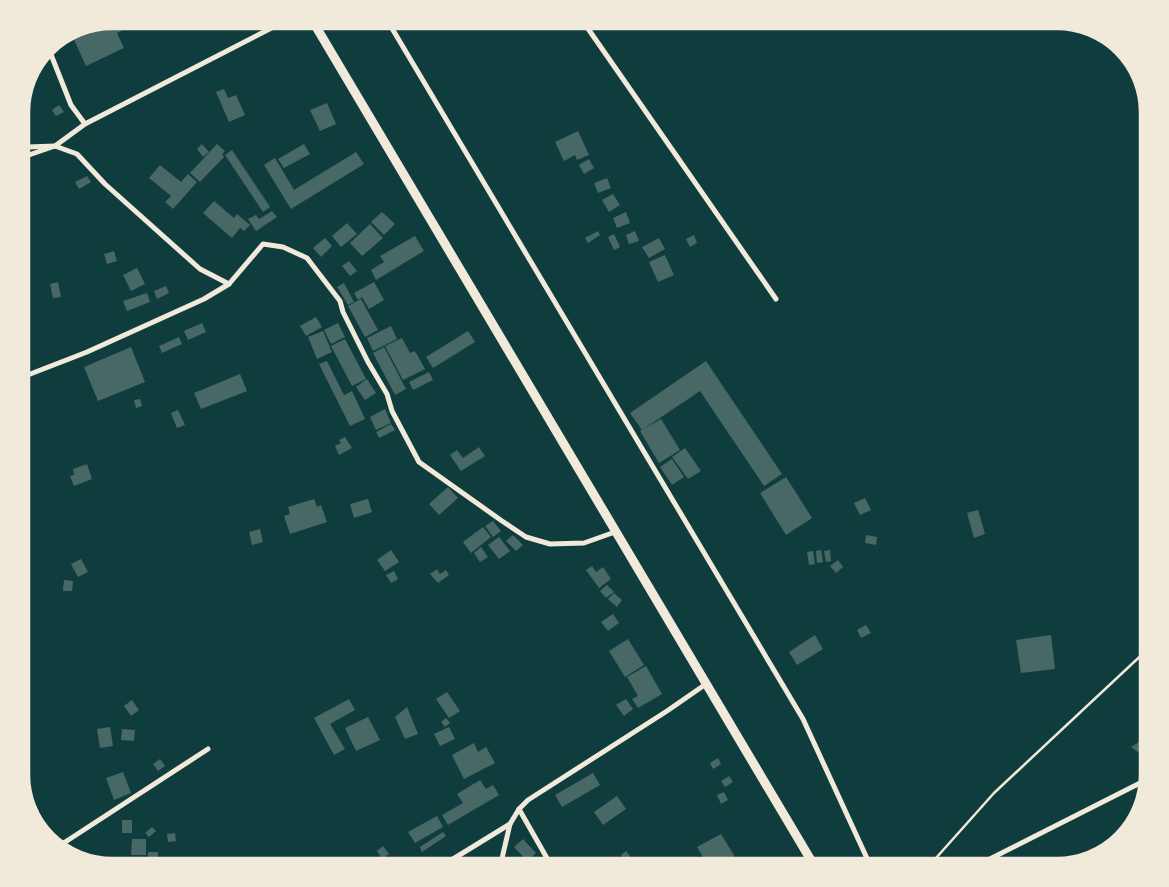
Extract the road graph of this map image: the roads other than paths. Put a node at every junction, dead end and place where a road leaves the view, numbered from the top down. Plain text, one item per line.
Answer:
1 (270, 29) edge
2 (317, 29) edge
3 (392, 29) edge
4 (588, 29) edge
5 (51, 55) edge
6 (85, 124) junction
7 (55, 146) junction
8 (29, 147) edge
9 (29, 155) edge
10 (229, 284) junction
11 (776, 299) dead end
12 (29, 374) edge
13 (616, 532) junction
14 (706, 684) junction
15 (208, 749) dead end
16 (1140, 783) edge
17 (519, 809) junction
18 (510, 824) junction
19 (64, 843) edge
20 (455, 858) edge
21 (502, 858) edge
22 (547, 858) edge
23 (810, 858) edge
24 (867, 858) edge
25 (992, 858) edge

1 - 6 street
2 - 13 main road
3 - 24 street
4 - 11 street
5 - 6 street
6 - 7 street
7 - 8 street
7 - 9 street
7 - 10 street
10 - 12 street
10 - 13 street
13 - 14 main road
14 - 17 street
14 - 23 main road
15 - 19 street
16 - 25 street
17 - 18 street
17 - 22 street
18 - 20 street
18 - 21 street

